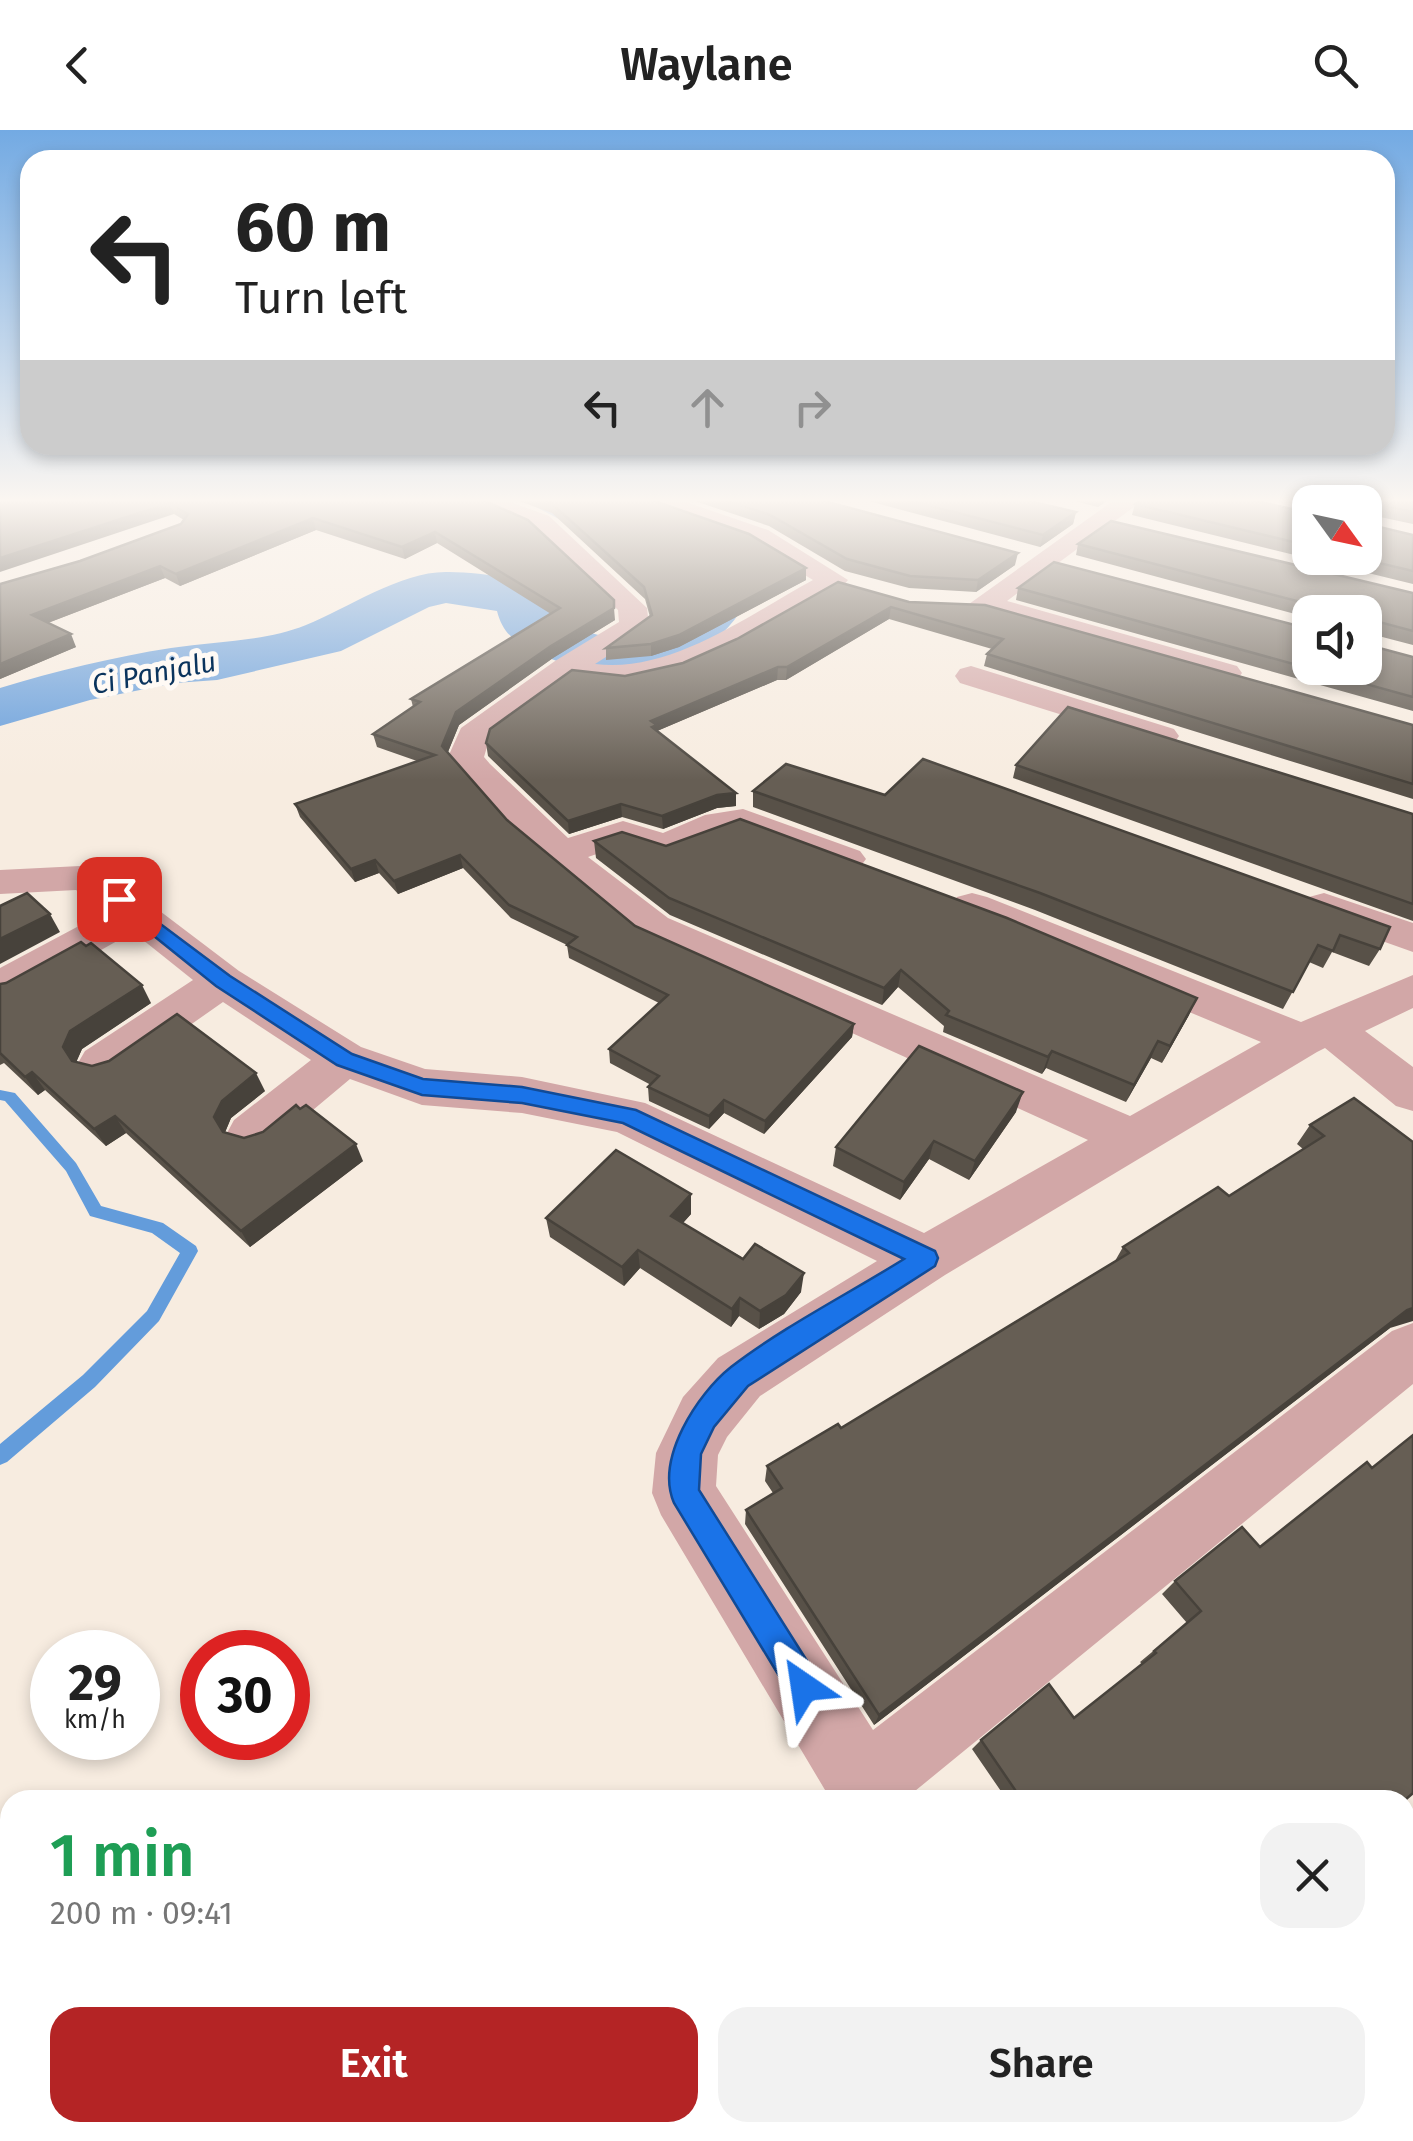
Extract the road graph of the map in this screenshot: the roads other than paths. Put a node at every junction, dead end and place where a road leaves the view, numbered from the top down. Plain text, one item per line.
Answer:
1 (615, 592) edge
2 (812, 592) edge
3 (993, 592) edge
4 (580, 660) junction
5 (971, 676) dead end
6 (1264, 684) edge
7 (1190, 745) edge
8 (563, 853) junction
9 (873, 869) edge
10 (0, 882) edge
11 (928, 889) edge
12 (1285, 892) edge
13 (138, 912) junction
14 (1413, 938) edge
15 (223, 981) junction
16 (0, 987) edge
17 (1413, 990) edge
18 (1316, 1034) junction
19 (344, 1059) junction
20 (102, 1063) edge
21 (1413, 1093) edge
22 (252, 1133) edge
23 (1132, 1138) junction
24 (926, 1258) junction
25 (1413, 1349) edge
26 (868, 1790) edge
27 (871, 1790) edge

1 - 4 street
2 - 4 street
3 - 6 street
4 - 8 street
5 - 7 street
8 - 9 street
8 - 23 street
10 - 13 street
11 - 18 street
12 - 14 street
13 - 15 street
13 - 16 street
15 - 19 street
15 - 20 street
17 - 18 street
18 - 21 street
18 - 23 street
19 - 22 street
19 - 24 street
23 - 24 street
24 - 26 street
25 - 27 street

